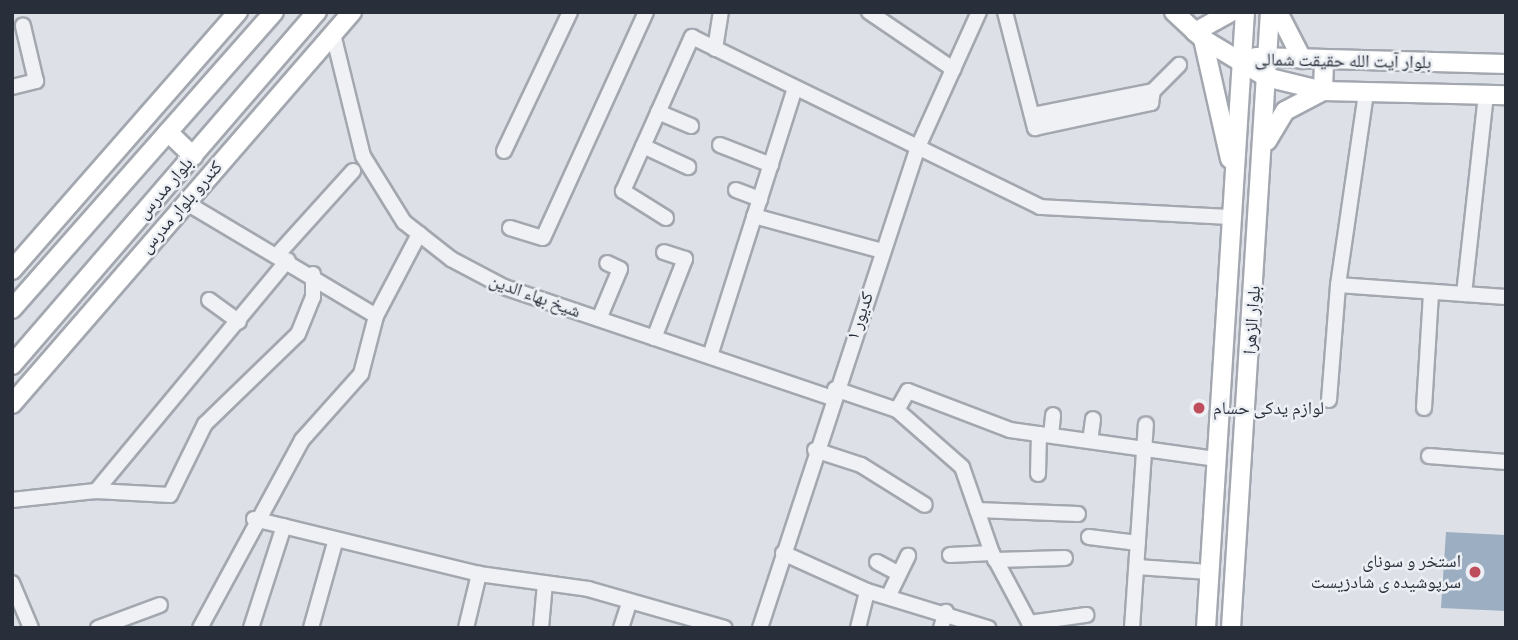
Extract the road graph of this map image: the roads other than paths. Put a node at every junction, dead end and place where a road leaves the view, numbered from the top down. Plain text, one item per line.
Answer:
1 (238, 12) edge
2 (274, 12) edge
3 (317, 12) edge
4 (352, 12) edge
5 (570, 12) edge
6 (646, 12) edge
7 (721, 12) edge
8 (869, 12) edge
9 (979, 12) edge
10 (1005, 12) edge
11 (1174, 12) edge
12 (1231, 12) edge
13 (1245, 12) edge
14 (1270, 12) edge
15 (1278, 12) edge
16 (886, 18) edge
17 (23, 26) dead end
18 (333, 34) junction
19 (1199, 35) junction
20 (715, 49) junction
21 (1268, 55) junction
22 (1242, 59) junction
23 (1302, 59) junction
24 (1324, 60) junction
25 (1506, 64) edge
26 (1180, 65) dead end
27 (953, 69) junction
28 (1266, 77) junction
29 (12, 87) edge
30 (795, 88) junction
31 (1323, 92) junction
32 (1366, 94) junction
33 (1486, 96) junction
34 (1506, 96) edge
35 (658, 112) junction
36 (691, 126) dead end
37 (168, 132) junction
38 (720, 145) dead end
39 (643, 146) junction
40 (1264, 147) junction
41 (918, 148) junction
42 (504, 152) dead end
43 (193, 156) junction
44 (771, 165) junction
45 (688, 167) dead end
46 (354, 171) dead end
47 (1235, 179) junction
48 (736, 190) dead end
49 (760, 199) junction
50 (185, 202) junction
51 (754, 216) junction
52 (1232, 217) junction
53 (666, 218) dead end
54 (510, 228) dead end
55 (419, 234) junction
56 (882, 251) junction
57 (664, 252) dead end
58 (283, 257) junction
59 (607, 263) dead end
60 (12, 270) edge
61 (313, 274) junction
62 (1338, 285) junction
63 (1431, 292) junction
64 (1464, 294) junction
65 (1506, 297) edge
66 (209, 300) dead end
67 (12, 309) edge
68 (376, 316) junction
69 (599, 319) junction
70 (239, 323) junction
71 (1225, 328) junction
72 (1251, 333) junction
73 (654, 338) junction
74 (709, 356) junction
75 (12, 365) edge
76 (833, 393) junction
77 (1329, 400) dead end
78 (12, 404) edge
79 (1424, 408) dead end
80 (897, 410) junction
81 (1053, 415) dead end
82 (1093, 419) dead end
83 (1146, 424) dead end
84 (1045, 434) junction
85 (1090, 441) junction
86 (1140, 448) junction
87 (816, 450) junction
88 (1429, 456) dead end
89 (1217, 459) junction
90 (1506, 462) edge
91 (1038, 474) dead end
92 (96, 491) junction
93 (12, 500) edge
94 (925, 505) dead end
95 (977, 510) junction
96 (1078, 514) dead end
97 (254, 519) junction
98 (284, 526) junction
99 (1088, 537) dead end
100 (336, 539) junction
101 (1138, 543) junction
102 (783, 554) junction
103 (950, 555) dead end
104 (908, 556) dead end
105 (994, 557) junction
106 (1065, 558) dead end
107 (877, 562) dead end
108 (1137, 567) junction
109 (896, 572) junction
110 (1209, 572) junction
111 (479, 574) junction
112 (12, 583) edge
113 (545, 583) junction
114 (867, 591) junction
115 (888, 597) junction
116 (630, 601) junction
117 (15, 602) edge
118 (160, 606) dead end
119 (946, 612) junction
120 (1086, 615) dead end
121 (1030, 625) edge
122 (722, 627) edge
123 (31, 628) edge
124 (98, 628) edge
125 (200, 628) edge
126 (251, 628) edge
127 (311, 628) edge
128 (466, 628) edge
129 (541, 628) edge
130 (621, 628) edge
131 (760, 628) edge
132 (858, 628) edge
133 (941, 628) edge
134 (988, 628) edge
135 (1132, 628) edge
136 (1206, 628) edge
137 (1230, 628) edge

1 - 60 main road
2 - 37 main road, بلوار مدرس
3 - 43 main road, بلوار مدرس
4 - 18 main road, کندرو بلوار مدرس
5 - 42 street
6 - 54 street
7 - 20 street
8 - 16 street
9 - 27 street, کدیور ۱
10 - 26 street
11 - 19 main road
12 - 19 main road
13 - 22 main road, بلوار الزهرا
14 - 21 main road, بلوار الزهرا
15 - 23 main road
16 - 27 street
17 - 29 street
18 - 50 main road, کندرو بلوار مدرس
18 - 55 street, شیخ بهاء الدین
19 - 22 main road
19 - 47 main road
20 - 30 street
20 - 35 street
21 - 22 main road, بلوار آیت الله حقیقت شمالی
21 - 23 main road, بلوار آیت الله حقیقت شمالی
21 - 28 main road, بلوار الزهرا
22 - 28 main road, بلوار آیت الله حقیقت شمالی
22 - 47 main road, بلوار الزهرا
23 - 24 main road, بلوار آیت الله حقیقت شمالی
24 - 25 main road, بلوار آیت الله حقیقت شمالی
24 - 31 main road
27 - 41 street, کدیور ۱
28 - 31 main road, بلوار آیت الله حقیقت شمالی
28 - 40 main road, بلوار الزهرا
30 - 41 street
30 - 44 street
31 - 32 main road, بلوار آیت الله حقیقت شمالی
31 - 40 main road
32 - 33 main road, بلوار آیت الله حقیقت شمالی
32 - 62 street
33 - 34 main road, بلوار آیت الله حقیقت شمالی
33 - 64 street
35 - 36 street
35 - 39 street
37 - 43 main road
37 - 67 main road, بلوار مدرس
38 - 44 street
39 - 45 street
39 - 53 street
40 - 72 main road, بلوار الزهرا
41 - 52 street
41 - 56 street, کدیور ۱
43 - 75 main road, بلوار مدرس
44 - 49 street
46 - 58 street
47 - 52 main road, بلوار الزهرا
48 - 49 street
49 - 51 street
50 - 58 street
50 - 78 main road, کندرو بلوار مدرس
51 - 56 street
51 - 74 street
52 - 71 main road, بلوار الزهرا
55 - 68 street
55 - 69 street, شیخ بهاء الدین
56 - 76 street, کدیور ۱
57 - 73 street
58 - 61 street
58 - 70 street
59 - 69 street
61 - 68 street
61 - 92 street
62 - 63 street
62 - 77 street
63 - 64 street
63 - 79 street
64 - 65 street
66 - 70 street
68 - 97 street
69 - 73 street, شیخ بهاء الدین
70 - 92 street
71 - 72 main road
71 - 89 main road, بلوار الزهرا
72 - 137 main road, بلوار الزهرا
73 - 74 street, شیخ بهاء الدین
74 - 76 street, شیخ بهاء الدین
76 - 80 street, شیخ بهاء الدین
76 - 87 street, کدیور ۱
80 - 84 street
80 - 95 street
81 - 84 street
82 - 85 street
83 - 86 street
84 - 85 street
84 - 91 street
85 - 86 street
86 - 89 street
86 - 101 street
87 - 94 street
87 - 102 street, کدیور ۱
88 - 90 street
89 - 110 main road, بلوار الزهرا
92 - 93 street
95 - 96 street
95 - 105 street
97 - 98 street
97 - 125 street
98 - 100 street
98 - 126 street
99 - 101 street
100 - 111 street
100 - 127 street
101 - 108 street
102 - 114 street
102 - 131 street, کدیور ۱
103 - 105 street
104 - 109 street
105 - 106 street
105 - 121 street
107 - 109 street
108 - 110 street
108 - 135 street
109 - 115 street
110 - 136 main road, بلوار الزهرا
111 - 113 street
111 - 128 street
112 - 117 street
113 - 116 street
113 - 129 street
114 - 115 street
114 - 132 street
115 - 119 street
116 - 122 street
116 - 130 street
117 - 123 street
118 - 124 street
119 - 133 street
119 - 134 street
120 - 121 street

